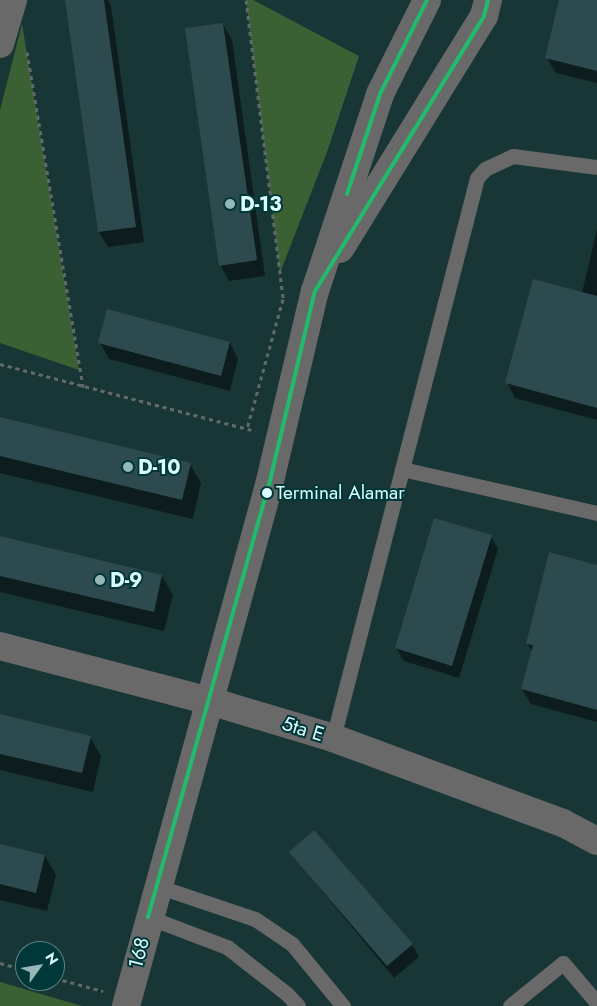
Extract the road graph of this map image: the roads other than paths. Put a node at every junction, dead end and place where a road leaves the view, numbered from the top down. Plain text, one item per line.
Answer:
1 (13, 0) edge
2 (427, 0) edge
3 (488, 0) edge
4 (13, 44) edge
5 (597, 167) edge
6 (315, 291) junction
7 (402, 469) junction
8 (597, 513) edge
9 (0, 646) edge
10 (210, 700) junction
11 (333, 738) junction
12 (597, 841) edge
13 (157, 886) junction
14 (148, 917) junction
15 (127, 1002) edge
16 (597, 1003) edge
17 (298, 1006) edge
18 (343, 1006) edge
19 (510, 1006) edge

1 - 4 street
2 - 6 street, 168
3 - 6 street, 168
5 - 7 lane
6 - 10 street, 168
7 - 8 lane
7 - 11 lane
9 - 10 street, 5ta E
10 - 11 street, 5ta E
10 - 13 street, 168
11 - 12 street, 5ta E
13 - 14 street, 168
13 - 18 lane
14 - 15 street, 168
14 - 17 lane
16 - 19 lane

